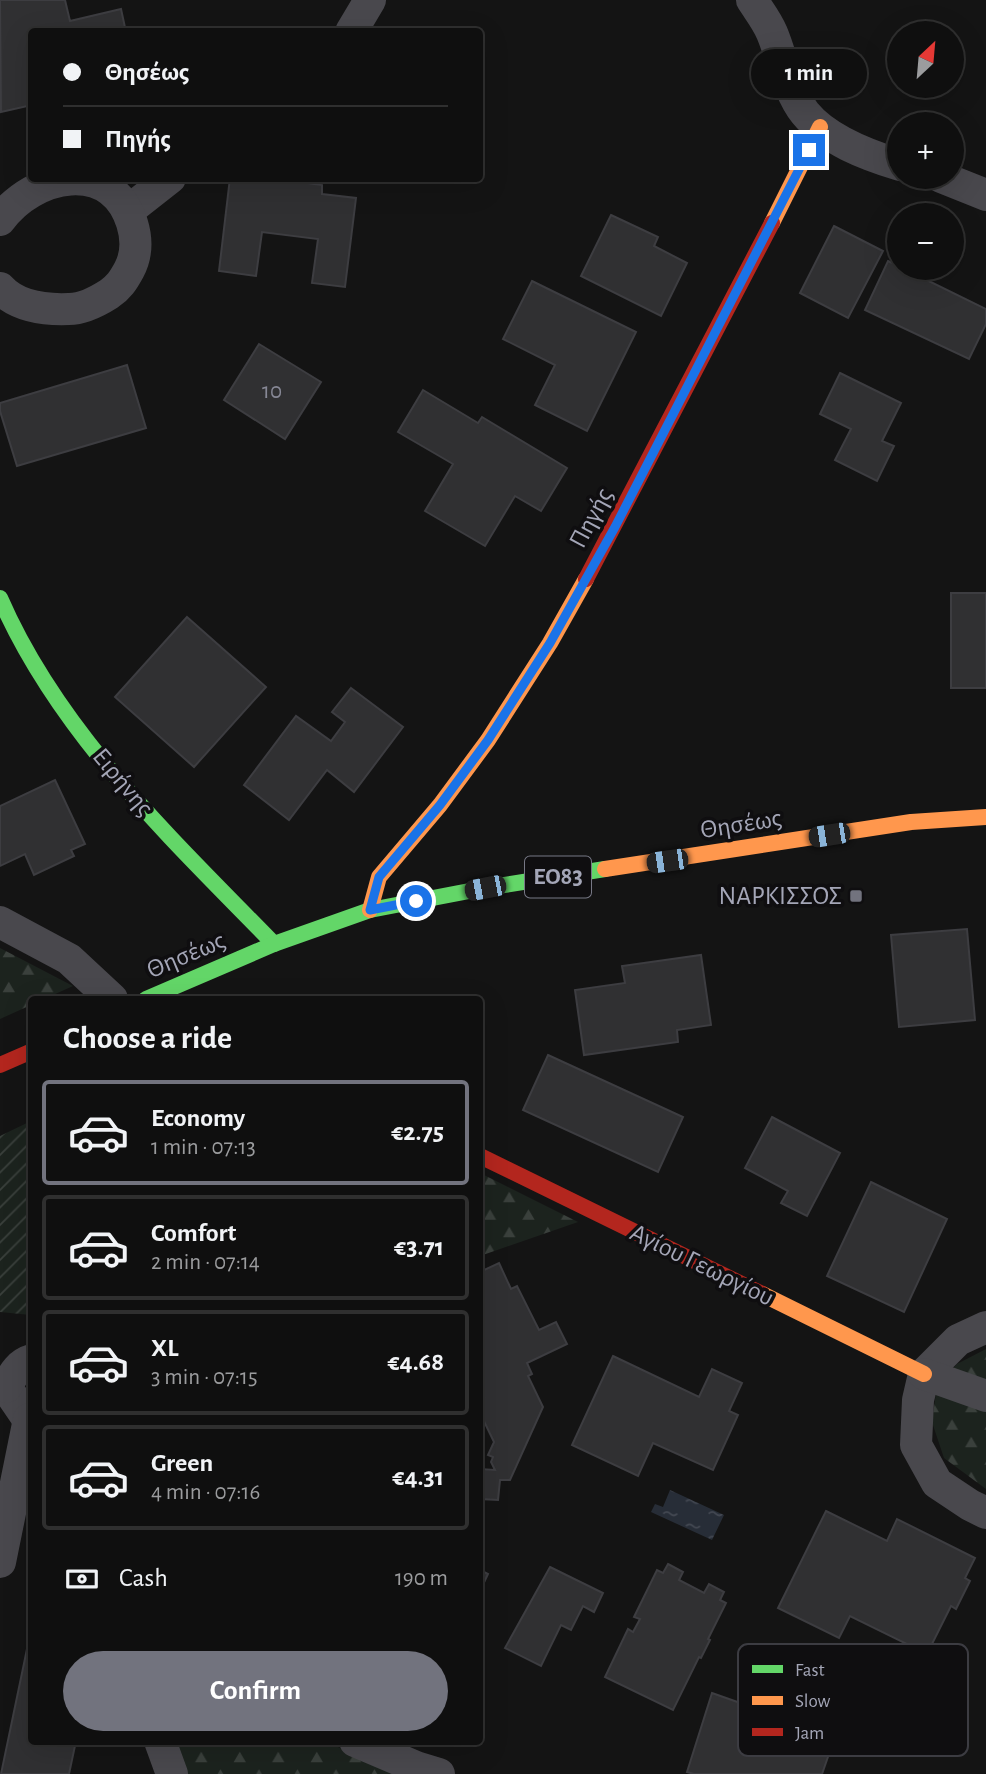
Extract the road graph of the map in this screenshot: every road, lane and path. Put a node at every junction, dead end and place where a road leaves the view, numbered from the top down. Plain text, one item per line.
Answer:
1 (370, 0) edge
2 (752, 0) edge
3 (353, 28) edge
4 (820, 127) junction
5 (887, 160) edge
6 (55, 182) edge
7 (87, 182) edge
8 (165, 182) edge
9 (964, 186) edge
10 (986, 195) edge
11 (128, 211) junction
12 (0, 220) edge
13 (0, 290) edge
14 (0, 598) edge
15 (986, 817) edge
16 (370, 910) junction
17 (0, 922) edge
18 (274, 944) junction
19 (174, 994) edge
20 (109, 996) edge
21 (28, 1053) edge
22 (0, 1065) edge
23 (483, 1157) edge
24 (986, 1327) edge
25 (28, 1361) edge
26 (925, 1374) junction
27 (3, 1385) edge
28 (986, 1396) edge
29 (28, 1419) edge
30 (28, 1431) edge
31 (986, 1513) edge
32 (0, 1562) edge
33 (161, 1745) edge
34 (364, 1745) edge
35 (172, 1774) edge
36 (439, 1774) edge

1 - 3 street
2 - 4 street
4 - 5 street
4 - 16 street, Πηγής
6 - 12 street
7 - 11 street
8 - 11 street
9 - 10 street
11 - 13 street
14 - 18 street, Ειρήνης
15 - 16 street, Θησέως / ΕΟ83
16 - 18 street, Θησέως / ΕΟ83
17 - 20 street
18 - 19 street, Θησέως / ΕΟ83
21 - 22 street
23 - 26 street, Αγίου Γεωργίου
24 - 26 street
25 - 27 street
26 - 28 street
26 - 31 street
27 - 29 street
30 - 32 street
33 - 35 street
34 - 36 street

